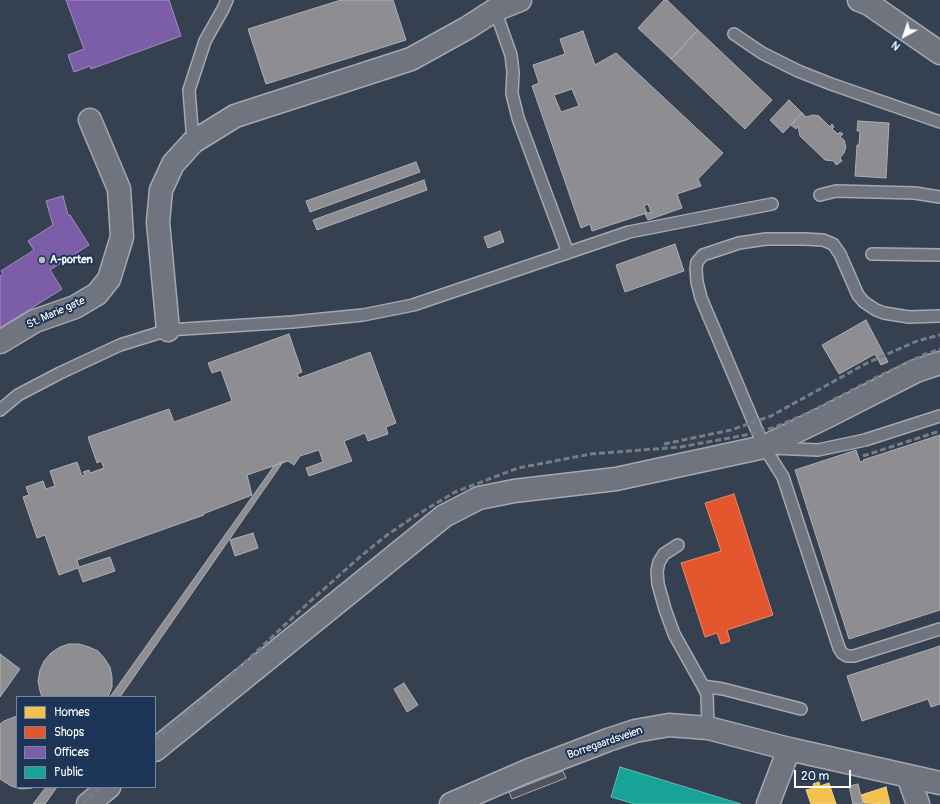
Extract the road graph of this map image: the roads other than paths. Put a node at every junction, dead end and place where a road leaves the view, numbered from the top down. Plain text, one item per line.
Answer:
1 (227, 0) edge
2 (520, 0) edge
3 (859, 0) edge
4 (495, 10) junction
5 (734, 34) dead end
6 (940, 53) edge
7 (90, 120) dead end
8 (940, 122) edge
9 (193, 142) junction
10 (820, 195) dead end
11 (940, 197) edge
12 (772, 204) dead end
13 (568, 254) junction
14 (872, 254) dead end
15 (940, 255) edge
16 (940, 316) edge
17 (168, 330) junction
18 (0, 342) edge
19 (940, 363) edge
20 (0, 410) edge
21 (940, 416) edge
22 (764, 447) junction
23 (678, 545) dead end
24 (940, 629) edge
25 (703, 686) junction
26 (801, 709) dead end
27 (708, 728) junction
28 (156, 749) edge
29 (789, 749) junction
30 (908, 776) junction
31 (940, 783) edge
32 (108, 788) edge
33 (88, 804) edge
34 (451, 804) edge
35 (768, 804) edge
36 (918, 804) edge

1 - 9 lane
2 - 4 street
3 - 6 street
4 - 9 street
4 - 13 lane
5 - 8 lane
7 - 18 street, St. Marie gate
9 - 17 street
10 - 11 lane
12 - 13 lane
13 - 17 lane
14 - 15 lane
16 - 22 lane
17 - 20 lane
19 - 22 street
21 - 22 lane
22 - 24 lane
22 - 28 street
23 - 25 lane
25 - 26 lane
25 - 27 lane
27 - 29 street, Borregaardsveien
27 - 34 street, Borregaardsveien
29 - 30 street, Borregaardsveien
29 - 35 street
30 - 31 street, Borregaardsveien
30 - 36 street
32 - 33 street

